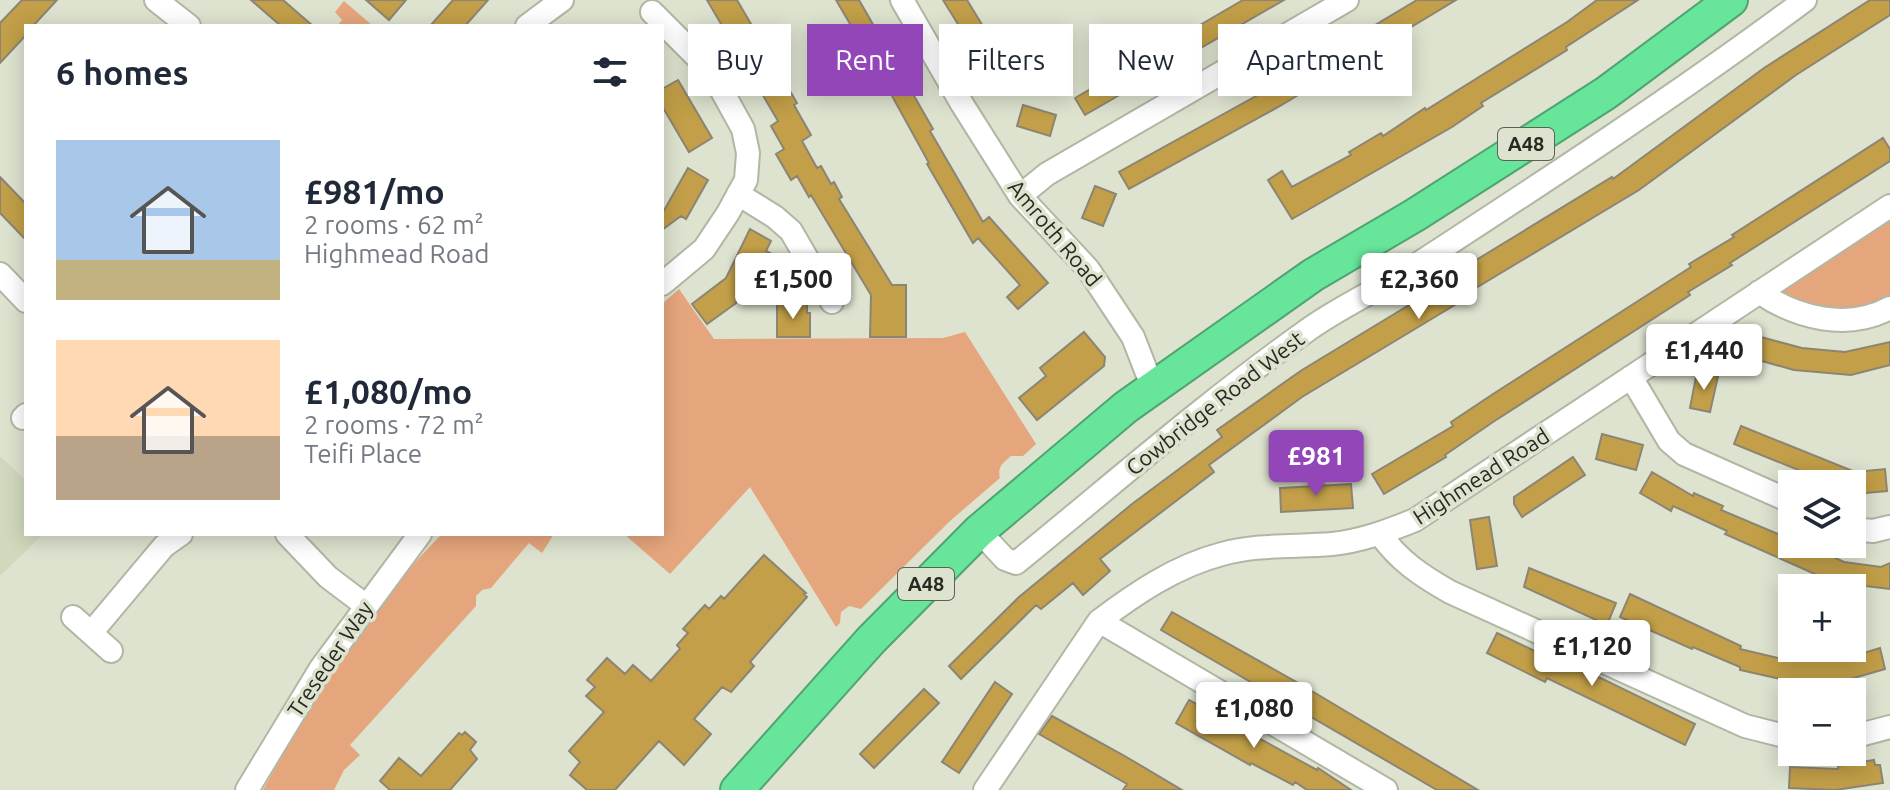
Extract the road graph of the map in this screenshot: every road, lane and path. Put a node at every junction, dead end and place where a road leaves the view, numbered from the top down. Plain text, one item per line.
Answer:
1 (562, 0) edge
2 (902, 0) edge
3 (1347, 0) edge
4 (1731, 0) edge
5 (1805, 0) edge
6 (652, 12) dead end
7 (530, 24) edge
8 (1606, 93) junction
9 (1627, 125) junction
10 (738, 194) junction
11 (1020, 196) junction
12 (1890, 206) edge
13 (0, 274) edge
14 (819, 279) junction
15 (664, 282) edge
16 (799, 291) dead end
17 (1759, 292) junction
18 (24, 299) edge
19 (832, 302) dead end
20 (1890, 308) edge
21 (1631, 377) junction
22 (1156, 385) junction
23 (1778, 496) edge
24 (1890, 527) edge
25 (1866, 530) edge
26 (979, 531) junction
27 (1380, 534) junction
28 (178, 536) edge
29 (289, 536) edge
30 (418, 536) edge
31 (365, 605) junction
32 (73, 617) dead end
33 (1099, 621) junction
34 (91, 633) junction
35 (111, 651) dead end
36 (1890, 727) edge
37 (1866, 733) edge
38 (1778, 736) edge
39 (247, 790) edge
40 (737, 790) edge
41 (985, 790) edge
42 (1386, 790) edge

1 - 7 street
2 - 11 street, Amroth Road
3 - 11 street
4 - 8 highway, Cowbridge Road West / A48
5 - 9 street, Cowbridge Road West
6 - 10 street
8 - 9 street
8 - 22 highway, Cowbridge Road West / A48
9 - 26 street, Cowbridge Road West
10 - 14 street
10 - 15 street
11 - 22 street, Amroth Road
12 - 17 street, Highmead Road
13 - 18 street
14 - 16 street
14 - 19 street
17 - 20 street
17 - 21 street, Highmead Road
21 - 23 street
21 - 27 street, Highmead Road
22 - 26 highway, Cowbridge Road West / A48
24 - 25 street
26 - 40 highway, Cowbridge Road West / A48
27 - 33 street, Highmead Road
27 - 38 street
28 - 34 street
29 - 31 street
30 - 31 street, Treseder Way
31 - 39 street, Treseder Way
32 - 34 street
33 - 41 street, Highmead Road
33 - 42 street
34 - 35 street
36 - 37 street

